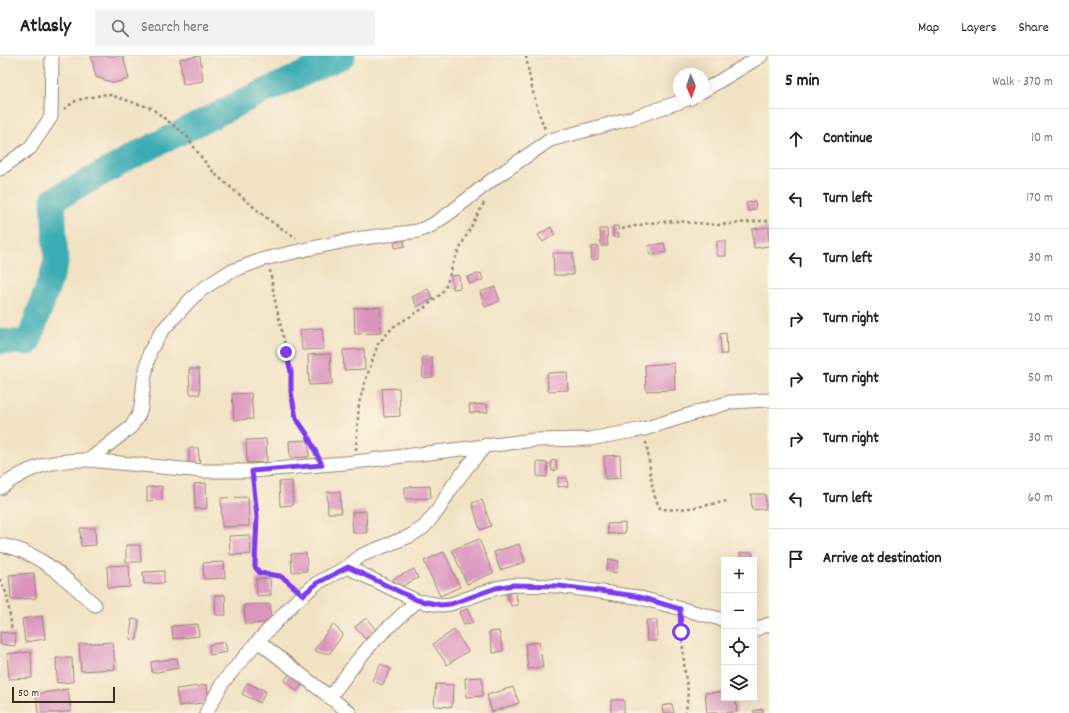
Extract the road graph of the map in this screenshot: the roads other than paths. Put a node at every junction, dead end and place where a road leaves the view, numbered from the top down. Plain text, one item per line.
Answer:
1 (52, 56) edge
2 (761, 56) edge
3 (709, 87) edge
4 (677, 104) edge
5 (0, 169) edge
6 (769, 400) edge
7 (486, 445) junction
8 (89, 460) junction
9 (0, 488) edge
10 (0, 545) edge
11 (348, 567) junction
12 (417, 600) junction
13 (95, 605) dead end
14 (721, 619) edge
15 (769, 624) edge
16 (757, 629) edge
17 (258, 641) junction
18 (330, 697) junction
19 (206, 713) edge
20 (350, 713) edge

1 - 5 street
2 - 3 street
4 - 8 street
6 - 7 street
7 - 8 street
7 - 11 street
8 - 9 street
10 - 13 street
11 - 12 street
11 - 17 street
12 - 14 street
12 - 18 street
15 - 16 street
17 - 18 street
17 - 19 street
18 - 20 street

